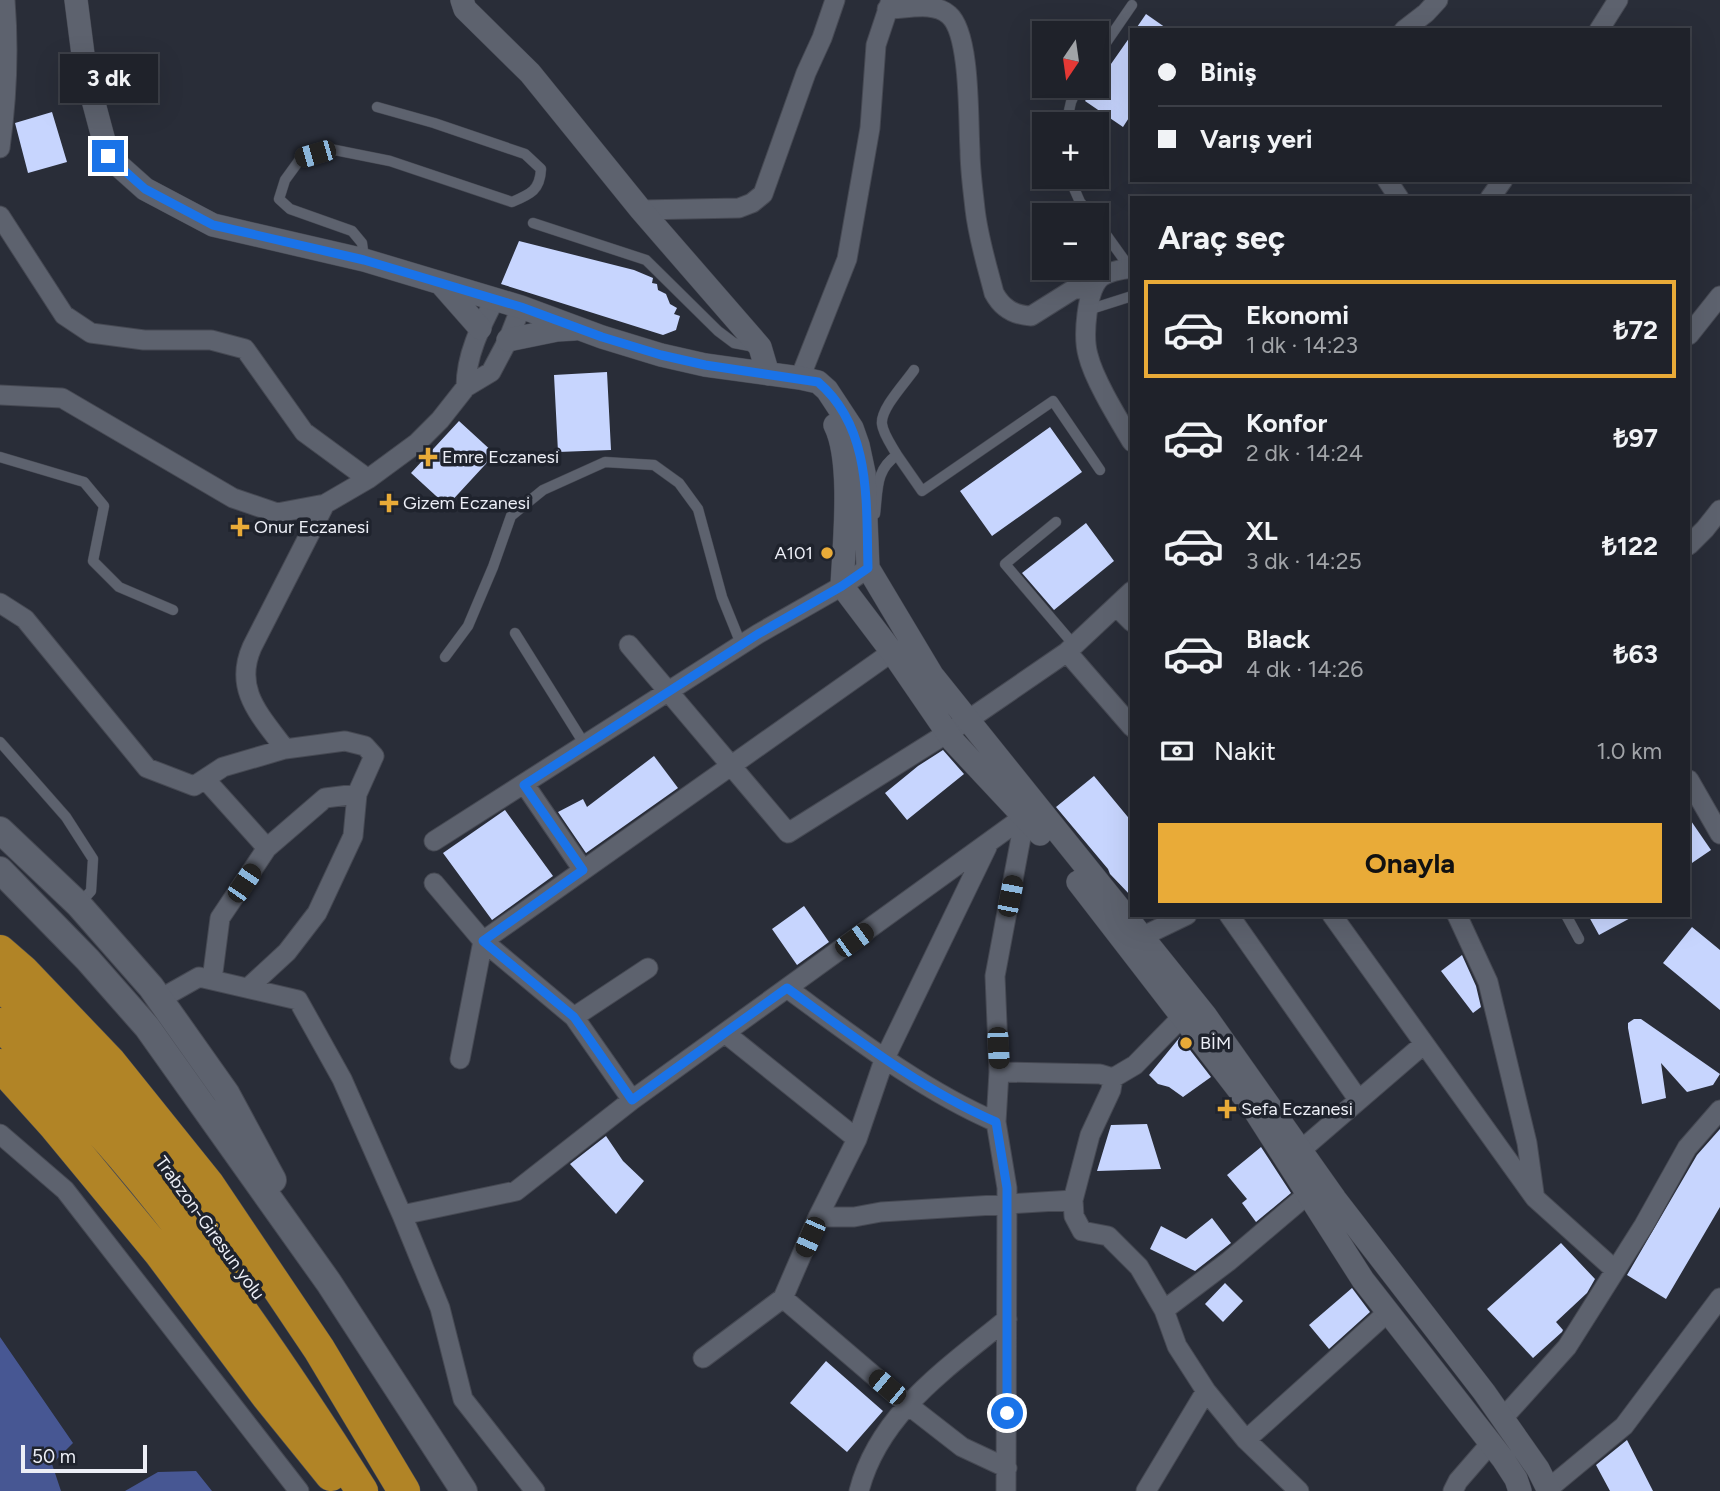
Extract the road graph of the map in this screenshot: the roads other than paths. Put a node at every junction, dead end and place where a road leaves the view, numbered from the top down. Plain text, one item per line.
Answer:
1 (5, 0) edge
2 (76, 0) edge
3 (462, 0) edge
4 (835, 0) edge
5 (1438, 0) edge
6 (1618, 0) edge
7 (889, 4) edge
8 (1132, 5) dead end
9 (1407, 28) edge
10 (1600, 28) edge
11 (1110, 37) edge
12 (377, 107) dead end
13 (0, 148) edge
14 (641, 210) junction
15 (0, 216) edge
16 (533, 223) dead end
17 (1109, 238) edge
18 (364, 260) junction
19 (1130, 267) edge
20 (1130, 268) edge
21 (441, 284) junction
22 (1093, 289) junction
23 (1720, 296) edge
24 (1130, 297) edge
25 (495, 299) junction
26 (521, 307) junction
27 (1088, 310) junction
28 (480, 328) junction
29 (581, 329) junction
30 (1690, 334) edge
31 (508, 340) junction
32 (760, 347) junction
33 (915, 370) dead end
34 (768, 374) junction
35 (802, 379) junction
36 (466, 387) junction
37 (0, 395) edge
38 (1130, 438) edge
39 (897, 455) junction
40 (0, 457) edge
41 (1100, 470) dead end
42 (368, 479) junction
43 (326, 504) junction
44 (1720, 510) edge
45 (1056, 522) dead end
46 (1690, 544) edge
47 (868, 568) junction
48 (842, 586) junction
49 (1130, 593) edge
50 (0, 603) edge
51 (1115, 606) junction
52 (173, 610) dead end
53 (1130, 620) edge
54 (515, 633) dead end
55 (741, 644) junction
56 (629, 645) dead end
57 (1070, 648) junction
58 (892, 652) junction
59 (445, 657) dead end
60 (670, 690) junction
61 (968, 720) junction
62 (1130, 724) edge
63 (947, 733) junction
64 (0, 742) edge
65 (585, 745) junction
66 (285, 749) junction
67 (731, 766) junction
68 (205, 779) junction
69 (1690, 782) edge
70 (524, 785) junction
71 (357, 794) junction
72 (1026, 816) junction
73 (0, 830) edge
74 (1720, 834) edge
75 (434, 841) dead end
76 (988, 843) junction
77 (267, 848) junction
78 (0, 870) edge
79 (583, 870) junction
80 (435, 883) dead end
81 (78, 904) junction
82 (1183, 917) edge
83 (1230, 917) edge
84 (1333, 917) edge
85 (1458, 917) edge
86 (1567, 917) edge
87 (1579, 939) dead end
88 (483, 941) junction
89 (1134, 941) junction
90 (0, 951) edge
91 (648, 968) dead end
92 (212, 980) junction
93 (0, 985) edge
94 (248, 988) junction
95 (787, 988) junction
96 (160, 999) junction
97 (574, 1017) junction
98 (1182, 1017) junction
99 (0, 1024) edge
100 (725, 1033) junction
101 (1424, 1044) junction
102 (460, 1059) dead end
103 (884, 1059) junction
104 (0, 1065) edge
105 (999, 1072) junction
106 (1113, 1078) junction
107 (1358, 1099) junction
108 (632, 1100) junction
109 (1720, 1110) edge
110 (996, 1122) junction
111 (0, 1133) edge
112 (857, 1139) junction
113 (1301, 1150) junction
114 (1308, 1194) junction
115 (1535, 1198) junction
116 (1073, 1200) junction
117 (1007, 1205) junction
118 (402, 1214) junction
119 (818, 1217) junction
120 (224, 1266) junction
121 (1615, 1270) junction
122 (329, 1283) junction
123 (783, 1298) junction
124 (1720, 1298) edge
125 (1164, 1310) junction
126 (1388, 1312) junction
127 (1007, 1319) junction
128 (703, 1358) dead end
129 (1206, 1391) junction
130 (908, 1405) junction
131 (1503, 1418) junction
132 (1246, 1440) junction
133 (1491, 1443) junction
134 (1007, 1468) junction
135 (1549, 1490) edge
136 (299, 1491) edge
137 (344, 1491) edge
138 (362, 1491) edge
139 (396, 1491) edge
140 (404, 1491) edge
141 (464, 1491) edge
142 (535, 1491) edge
143 (859, 1491) edge
144 (1006, 1491) edge
145 (1146, 1491) edge
146 (1299, 1491) edge
147 (1453, 1491) edge
148 (1520, 1491) edge

1 - 13 street
2 - 18 street
3 - 14 street
4 - 14 street
5 - 9 street
6 - 10 street
7 - 22 street
7 - 35 street
8 - 11 lane
12 - 18 lane
14 - 32 street
15 - 42 street
16 - 32 lane
17 - 19 lane
18 - 21 street
20 - 22 street
21 - 25 street
21 - 28 street
22 - 27 street
23 - 30 street
24 - 27 lane
25 - 26 street
25 - 28 street
26 - 29 street
26 - 31 street
27 - 38 street
28 - 31 street
28 - 36 street
29 - 31 street
29 - 34 street
31 - 36 street
32 - 34 street
33 - 39 lane
34 - 35 street
35 - 47 street
35 - 48 street
36 - 42 street
37 - 43 street
39 - 41 lane
39 - 47 lane
40 - 52 lane
42 - 43 street
43 - 66 street
44 - 46 street
45 - 57 lane
47 - 48 street
47 - 61 street
48 - 55 street
48 - 58 street
49 - 51 street
50 - 68 street
51 - 53 street
51 - 57 street
54 - 65 lane
55 - 59 lane
55 - 60 street
56 - 60 street
57 - 61 street
57 - 62 street
58 - 63 street
58 - 67 street
60 - 65 street
60 - 67 street
61 - 63 street
61 - 89 street
63 - 67 street
63 - 72 street
64 - 81 lane
65 - 70 street
66 - 68 street
66 - 71 street
67 - 79 street
68 - 77 street
69 - 74 street
70 - 75 street
70 - 79 street
71 - 77 street
71 - 94 street
72 - 76 street
72 - 89 street
72 - 105 street
73 - 81 main road
76 - 95 street
76 - 103 street
77 - 92 street
78 - 122 main road
79 - 88 street
80 - 88 street
81 - 96 main road
82 - 89 street
83 - 107 street
84 - 101 street
85 - 115 street
86 - 87 lane
88 - 97 street
88 - 102 street
89 - 98 street
89 - 113 street
90 - 140 highway
91 - 97 street
92 - 94 street
92 - 96 street
93 - 120 highway, Trabzon-Giresun yolu
94 - 118 street
95 - 100 street
95 - 103 street
96 - 122 main road
97 - 108 street
98 - 106 street
98 - 114 street
99 - 120 highway, Trabzon-Giresun yolu
100 - 108 street
100 - 112 street
101 - 107 street
101 - 115 street
103 - 110 street
103 - 112 street
104 - 137 highway
105 - 106 street
105 - 110 street
106 - 116 street
107 - 113 street
108 - 118 street
109 - 121 street
110 - 117 street
111 - 136 street
112 - 119 street
113 - 131 street
114 - 125 street
114 - 126 street
115 - 121 street
116 - 117 street
116 - 125 street
117 - 119 street
117 - 127 street
118 - 142 street
119 - 123 street
120 - 138 highway, Trabzon-Giresun yolu
120 - 139 highway, Trabzon-Giresun yolu
121 - 131 street
122 - 141 main road
123 - 128 street
123 - 130 street
124 - 135 street
125 - 129 street
126 - 132 street
126 - 133 street
127 - 130 street
127 - 134 street
129 - 132 street
129 - 145 street
130 - 134 street
130 - 143 street
131 - 135 street
132 - 146 street
133 - 147 street
133 - 148 street
134 - 144 street

